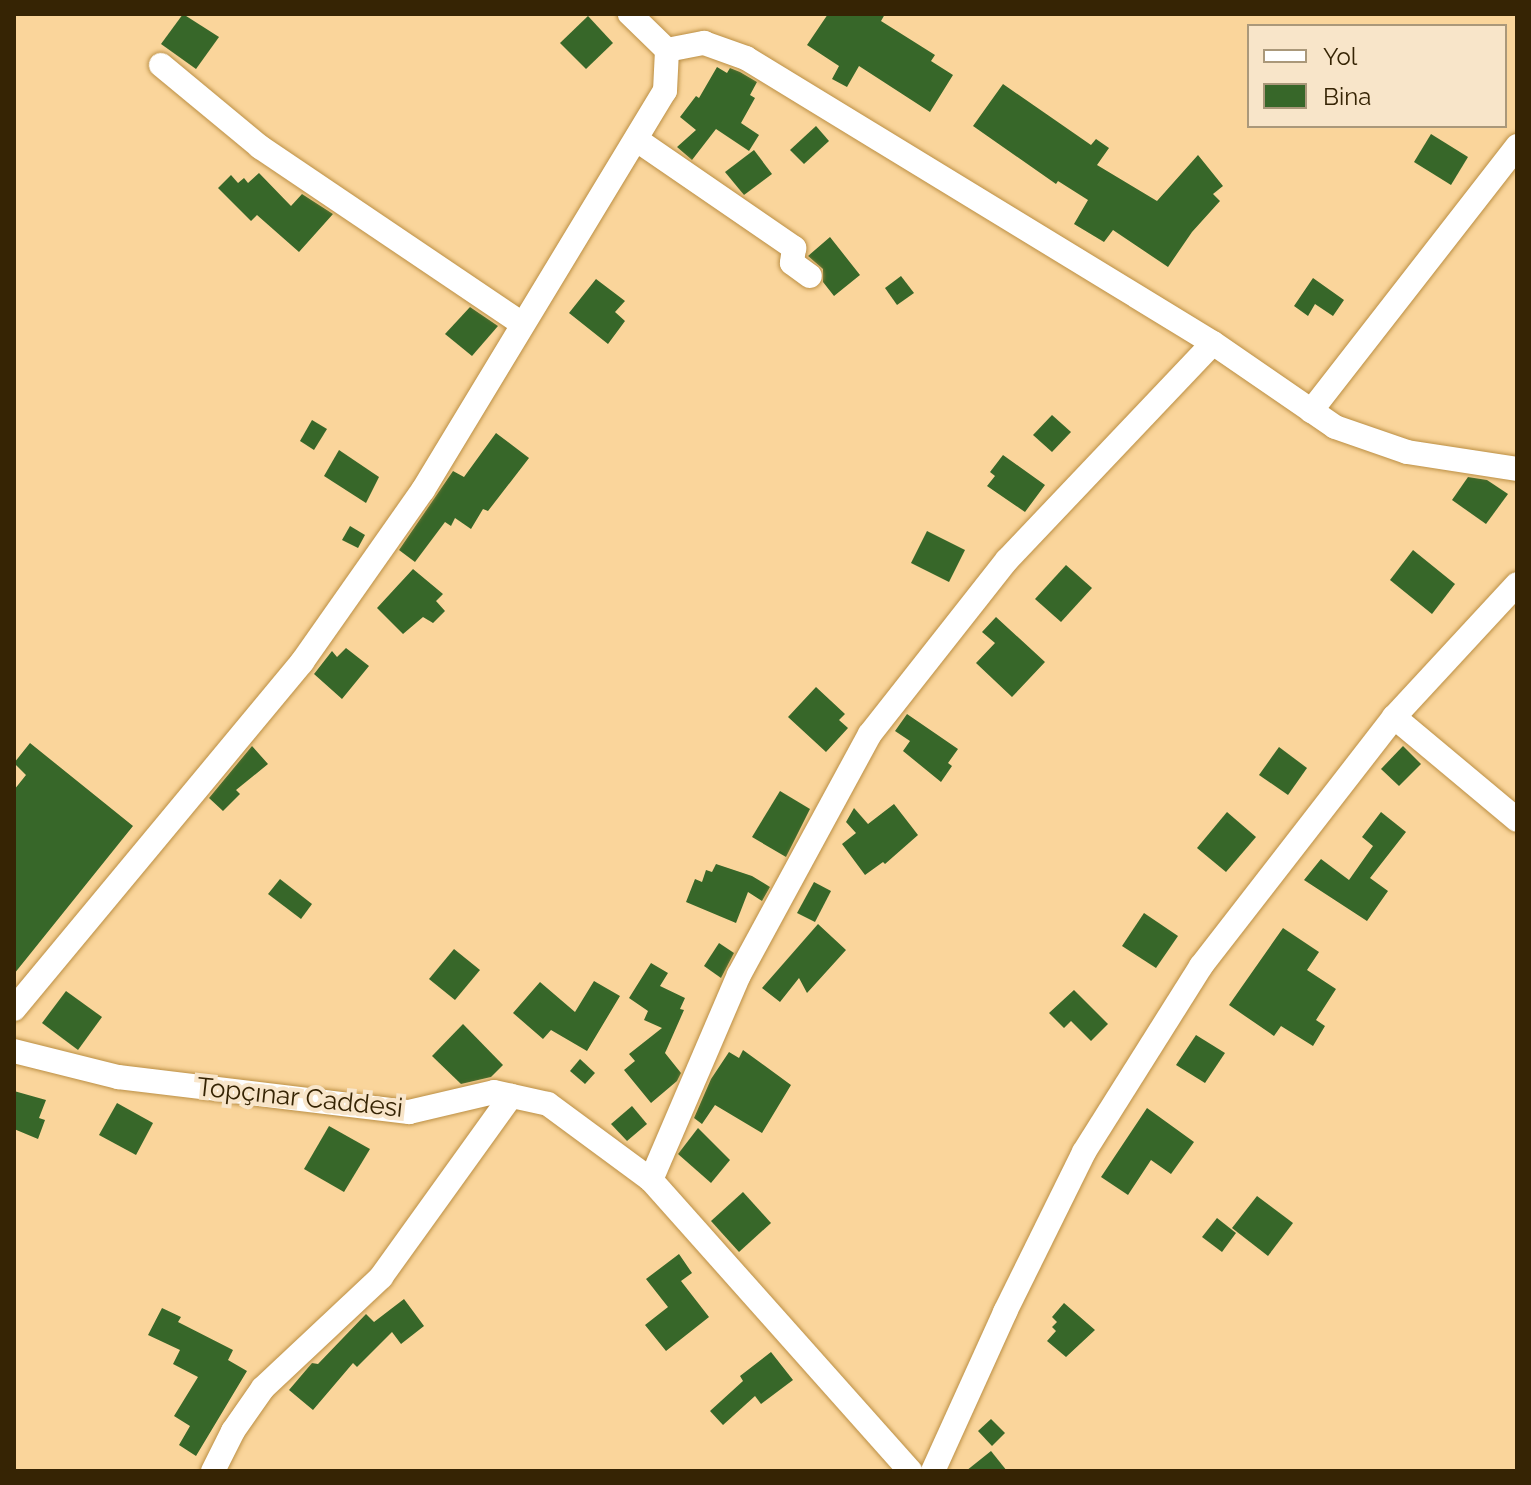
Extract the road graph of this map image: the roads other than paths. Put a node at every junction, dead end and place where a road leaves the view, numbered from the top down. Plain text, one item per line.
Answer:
1 (630, 14) edge
2 (667, 50) junction
3 (161, 65) dead end
4 (637, 140) junction
5 (1517, 146) edge
6 (810, 276) dead end
7 (521, 323) junction
8 (1213, 343) junction
9 (1311, 411) junction
10 (1517, 469) edge
11 (1517, 584) edge
12 (1394, 717) junction
13 (1517, 820) edge
14 (14, 1009) edge
15 (14, 1051) edge
16 (511, 1096) junction
17 (651, 1180) junction
18 (213, 1471) edge
19 (910, 1471) edge
20 (933, 1471) edge

1 - 2 street
2 - 4 street
2 - 8 street
3 - 7 street
4 - 6 street
4 - 7 street
5 - 9 street
7 - 14 street
8 - 9 street
8 - 17 street
9 - 10 street
11 - 12 street
12 - 13 street
12 - 20 street
15 - 16 street, Topçınar Caddesi
16 - 17 street, Topçınar Caddesi
16 - 18 street
17 - 19 street, Topçınar Caddesi

